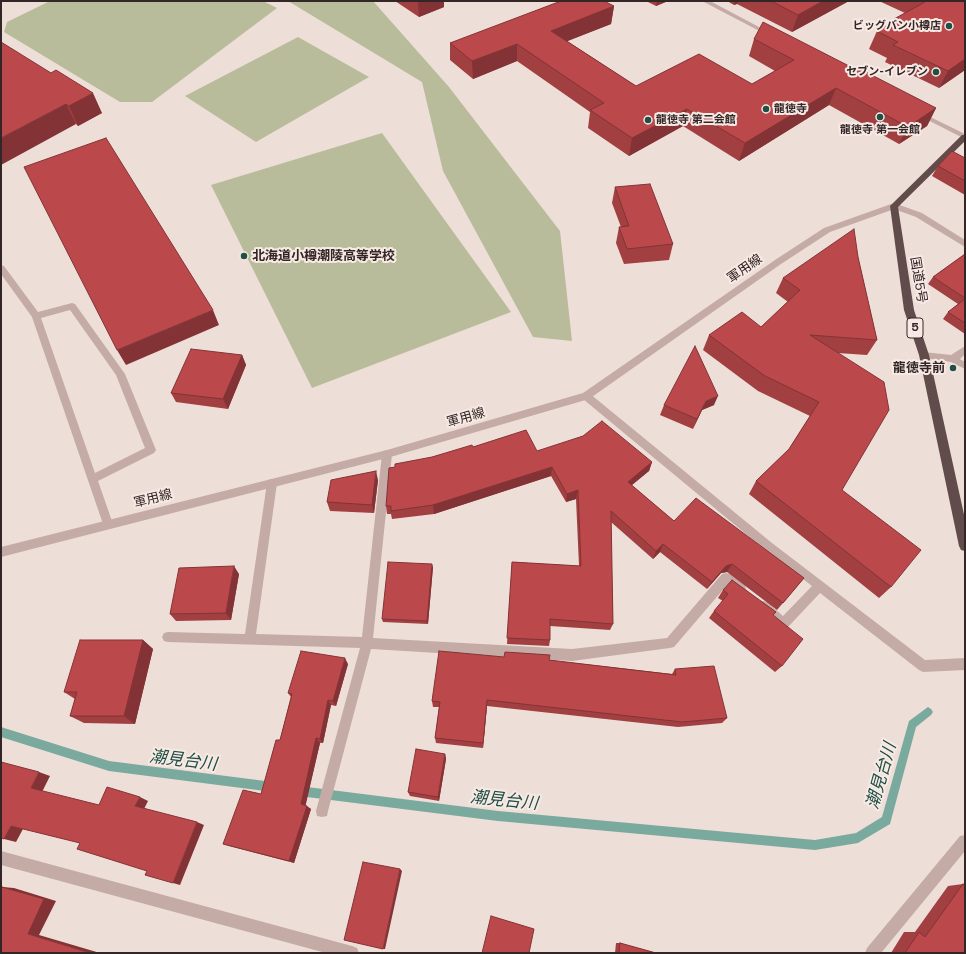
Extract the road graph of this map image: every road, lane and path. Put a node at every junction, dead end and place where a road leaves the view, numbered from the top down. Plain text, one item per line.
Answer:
1 (705, 1) edge
2 (775, 38) edge
3 (908, 108) edge
4 (965, 137) edge
5 (894, 206) junction
6 (965, 244) edge
7 (1, 268) edge
8 (36, 316) junction
9 (965, 349) edge
10 (924, 355) junction
11 (953, 359) junction
12 (965, 366) edge
13 (586, 396) junction
14 (387, 454) junction
15 (93, 479) junction
16 (272, 483) junction
17 (108, 524) junction
18 (965, 546) edge
19 (1, 552) edge
20 (819, 586) junction
21 (168, 637) dead end
22 (250, 640) junction
23 (367, 643) junction
24 (965, 664) edge
25 (322, 811) dead end
26 (965, 840) edge
27 (1, 858) edge
28 (352, 953) edge
29 (872, 953) edge

1 - 2 street
3 - 4 street
4 - 5 highway
5 - 6 street
5 - 10 highway, 国道5号 / 5
5 - 13 street, 軍用線
7 - 8 street
8 - 15 street
8 - 15 street
9 - 11 street
10 - 11 street
10 - 18 highway, 国道5号 / 5
11 - 12 street
13 - 14 street, 軍用線
13 - 20 street
14 - 16 street, 軍用線
14 - 23 street
15 - 17 street
16 - 17 street, 軍用線
16 - 22 street
17 - 19 street, 軍用線
20 - 23 street
20 - 24 street
21 - 22 street
22 - 23 street
23 - 25 street
26 - 29 street
27 - 28 street

